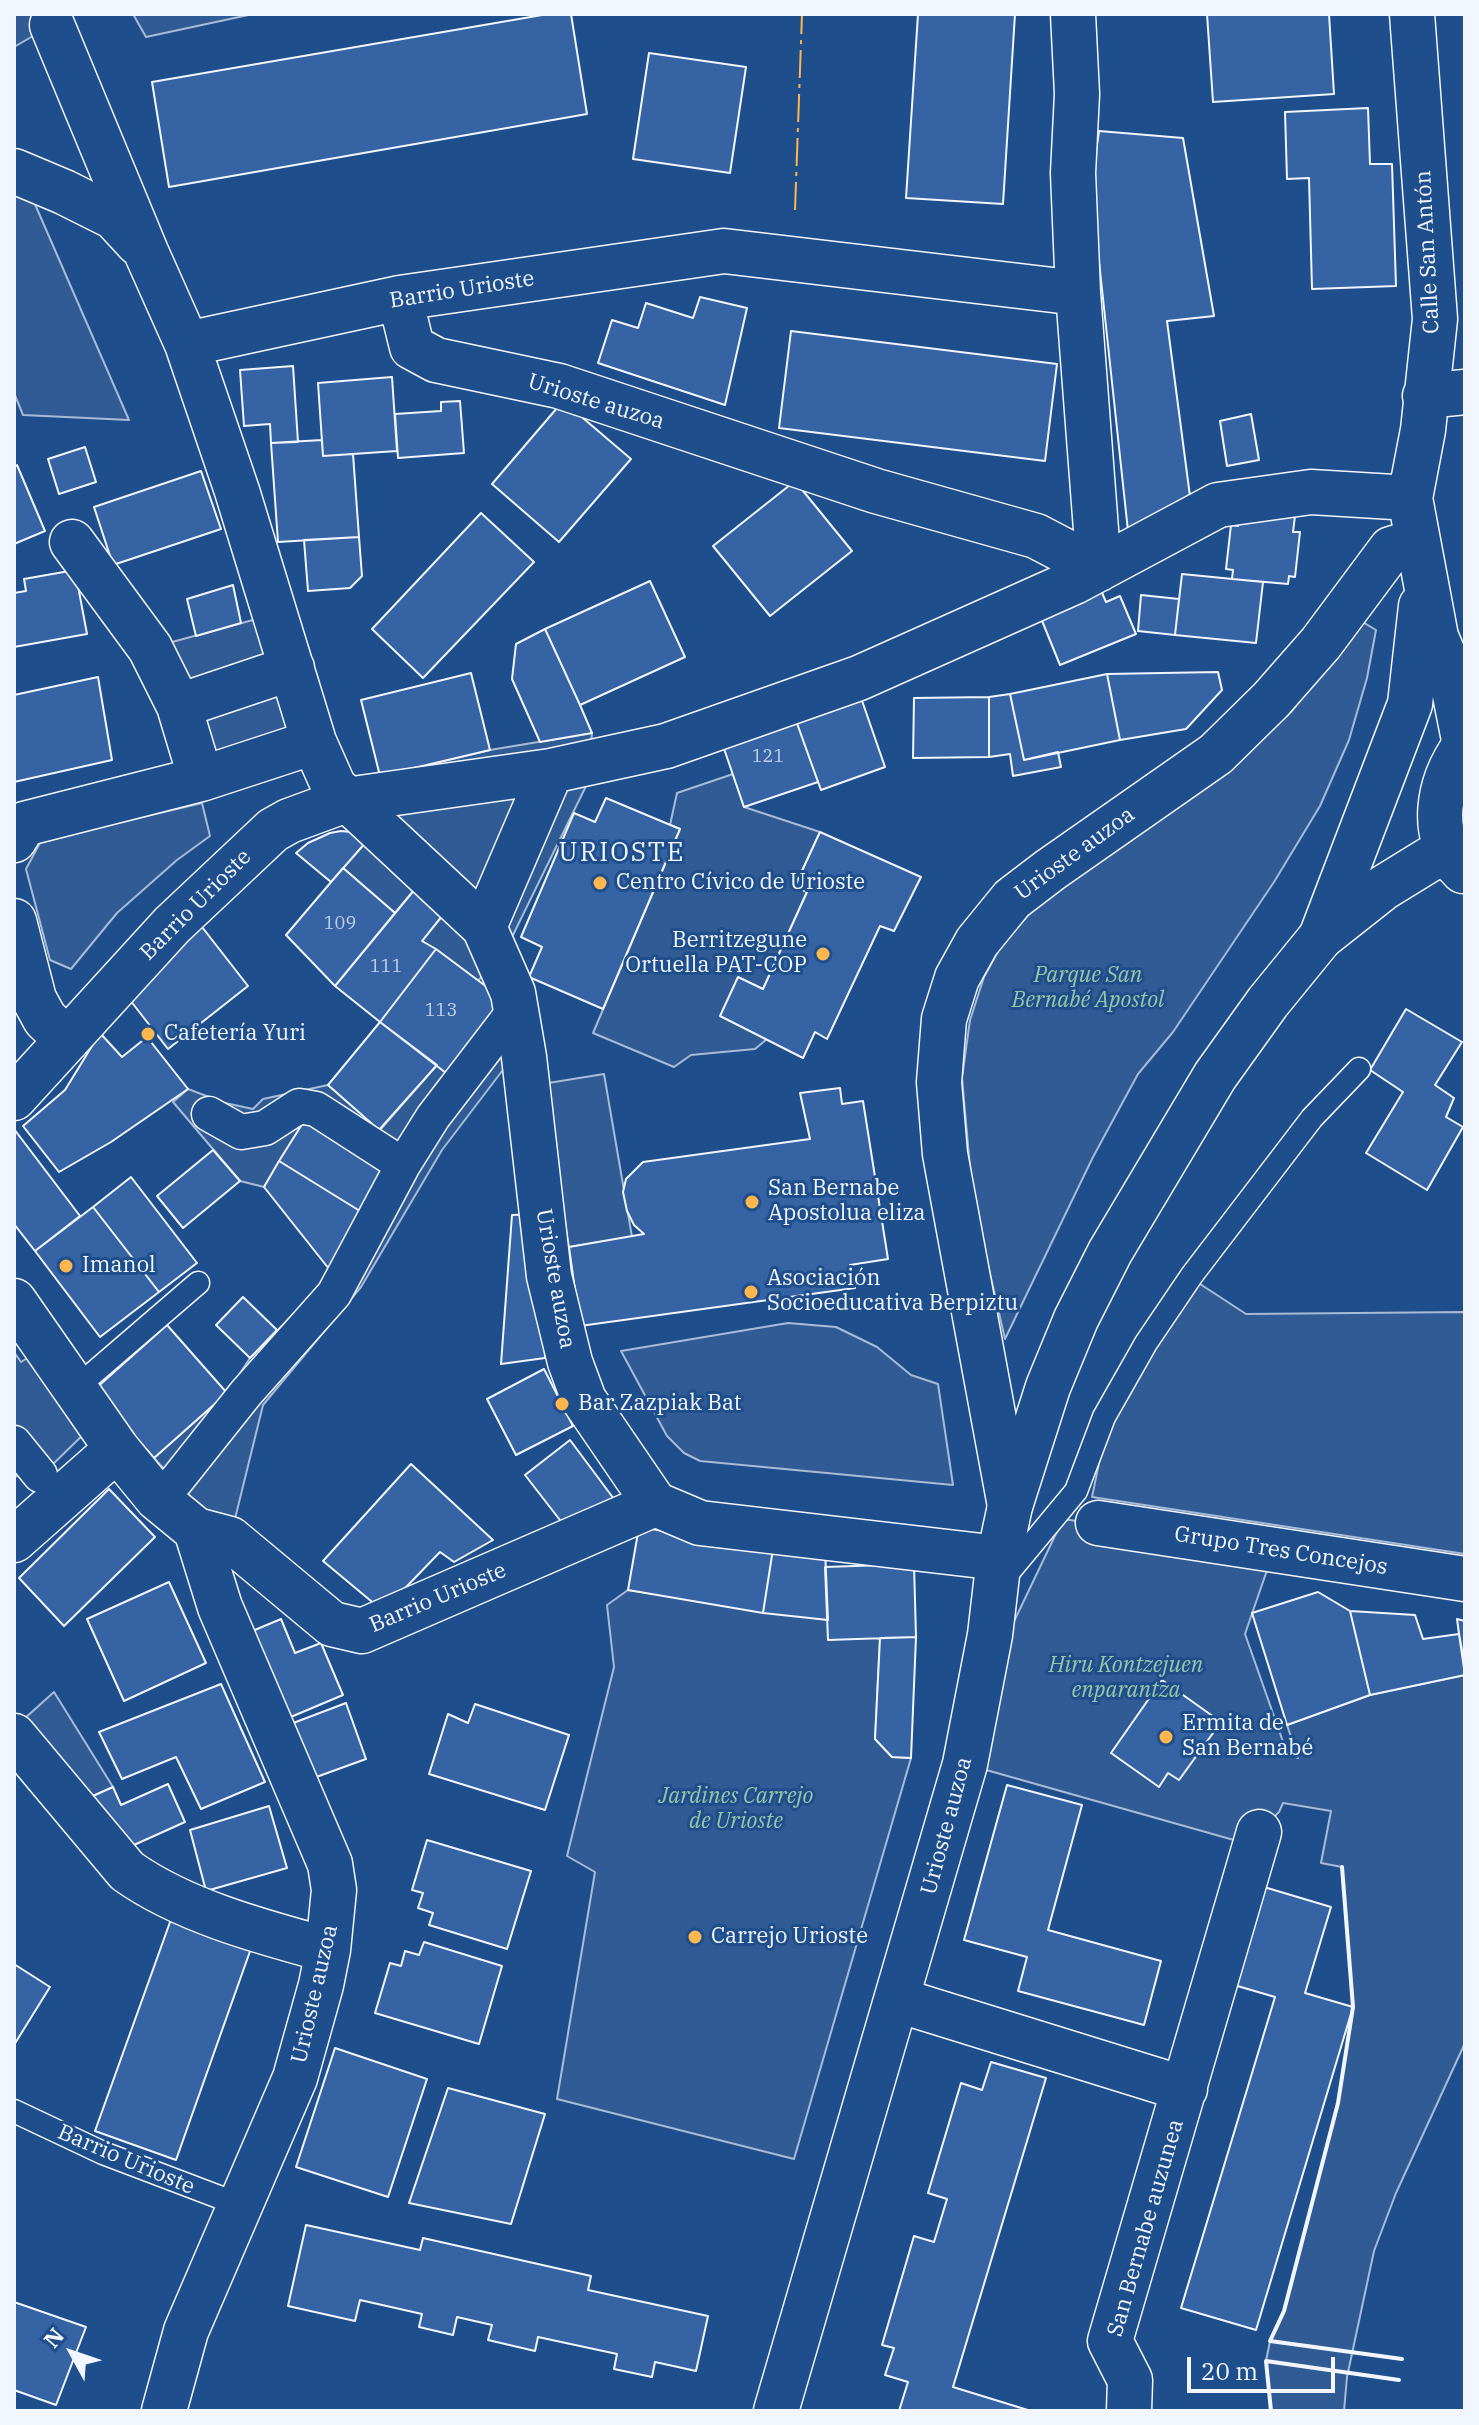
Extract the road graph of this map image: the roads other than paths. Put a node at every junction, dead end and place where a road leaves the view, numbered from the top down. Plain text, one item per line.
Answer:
1 (1073, 14) edge
2 (1412, 14) edge
3 (52, 25) dead end
4 (14, 171) edge
5 (146, 252) junction
6 (1078, 293) junction
7 (400, 298) junction
8 (187, 344) junction
9 (1445, 394) edge
10 (1410, 498) junction
11 (1417, 541) junction
12 (72, 542) dead end
13 (1099, 569) junction
14 (1424, 583) junction
15 (1465, 635) edge
16 (292, 668) junction
17 (179, 706) junction
18 (314, 742) junction
19 (1465, 745) edge
20 (551, 771) junction
21 (201, 779) junction
22 (346, 800) junction
23 (289, 821) junction
24 (14, 840) edge
25 (1456, 861) edge
26 (14, 921) edge
27 (484, 927) junction
28 (1321, 937) junction
29 (515, 1010) junction
30 (67, 1040) junction
31 (1359, 1069) dead end
32 (14, 1098) edge
33 (209, 1114) dead end
34 (403, 1165) junction
35 (198, 1283) dead end
36 (14, 1301) edge
37 (76, 1388) junction
38 (14, 1443) edge
39 (117, 1449) junction
40 (40, 1475) dead end
41 (157, 1498) junction
42 (655, 1504) junction
43 (1010, 1506) junction
44 (1098, 1523) dead end
45 (196, 1530) junction
46 (14, 1540) edge
47 (997, 1574) junction
48 (1465, 1579) edge
49 (14, 1736) edge
50 (1259, 1832) dead end
51 (328, 1950) junction
52 (898, 2000) junction
53 (1185, 2089) junction
54 (14, 2111) edge
55 (240, 2205) junction
56 (164, 2411) edge
57 (776, 2411) edge
58 (1129, 2411) edge

1 - 6 street
2 - 9 street, Calle San Antón
3 - 5 street
4 - 5 street
5 - 8 street
6 - 7 street, Barrio Urioste
6 - 13 street
7 - 8 street, Barrio Urioste
7 - 13 street, Urioste auzoa
8 - 16 street
9 - 10 street, Calle San Antón
10 - 11 street, Calle San Antón
10 - 13 street
11 - 14 street, Calle San Antón
11 - 43 street, Urioste auzoa
12 - 17 street
13 - 20 street
14 - 15 street
14 - 19 street
14 - 28 street, Urioste auzoa
16 - 17 street
16 - 18 street
17 - 21 street
18 - 21 street
18 - 22 street
18 - 23 street
19 - 25 street
20 - 22 street, Barrio Urioste
20 - 27 street
21 - 24 street
22 - 23 street, Barrio Urioste
22 - 27 street
23 - 30 street, Barrio Urioste
25 - 28 street, Urioste auzoa
26 - 30 street
27 - 29 street, Urioste auzoa
28 - 43 street, Urioste auzoa
29 - 34 street
29 - 42 street, Urioste auzoa
30 - 32 street, Barrio Urioste
31 - 47 lane
33 - 34 street
34 - 41 street
35 - 37 lane
36 - 37 street, Barrio Urioste
37 - 39 street, Barrio Urioste
38 - 40 street
39 - 41 street, Barrio Urioste
39 - 46 street
41 - 45 street, Barrio Urioste
42 - 45 street, Barrio Urioste
42 - 47 street
43 - 47 street, Urioste auzoa
44 - 48 street, Grupo Tres Concejos
45 - 51 street, Urioste auzoa
47 - 52 street, Urioste auzoa
49 - 51 street
50 - 53 street, San Bernabe auzunea
51 - 55 street, Urioste auzoa
52 - 53 street, San Bernabe auzunea
52 - 57 street, Urioste auzoa
53 - 58 street, San Bernabe auzunea
54 - 55 lane, Barrio Urioste
55 - 56 street, Urioste auzoa

